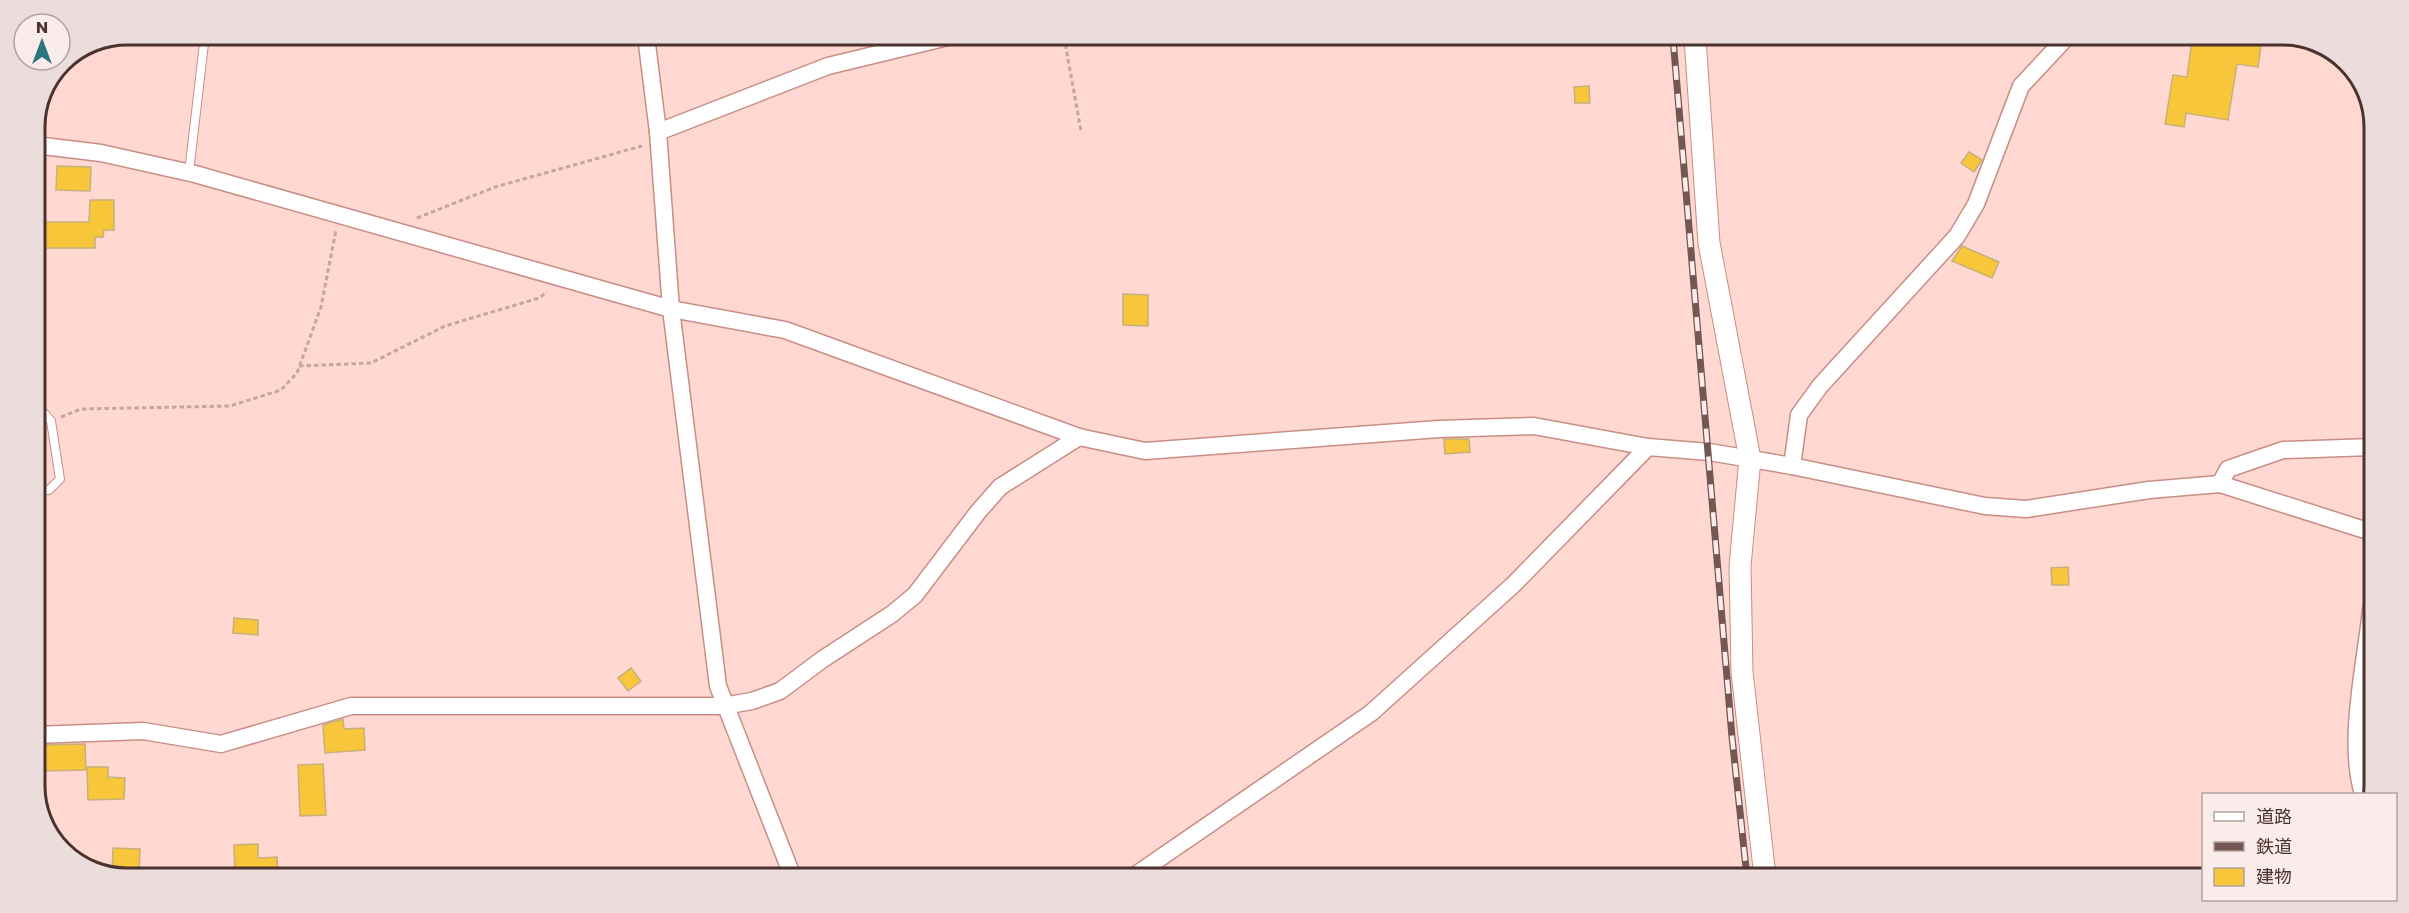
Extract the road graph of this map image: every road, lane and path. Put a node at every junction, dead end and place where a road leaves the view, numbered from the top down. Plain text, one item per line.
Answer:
1 (204, 45) edge
2 (647, 45) edge
3 (915, 45) edge
4 (1065, 45) edge
5 (1695, 45) edge
6 (2059, 45) edge
7 (1081, 131) dead end
8 (658, 134) junction
9 (45, 145) edge
10 (189, 172) junction
11 (339, 215) junction
12 (398, 231) junction
13 (566, 279) junction
14 (671, 309) junction
15 (299, 366) junction
16 (45, 414) edge
17 (51, 421) junction
18 (1079, 437) junction
19 (1648, 447) junction
20 (2364, 447) edge
21 (1750, 459) junction
22 (1792, 466) junction
23 (2220, 484) junction
24 (45, 490) edge
25 (2364, 530) edge
26 (2364, 669) edge
27 (723, 706) junction
28 (45, 735) edge
29 (2362, 793) edge
30 (789, 868) edge
31 (1146, 868) edge
32 (1764, 868) edge

1 - 10 lane
2 - 8 street
3 - 8 street
4 - 7 path
5 - 21 street
6 - 22 street
8 - 12 path
8 - 14 street
9 - 10 street
10 - 11 street
11 - 12 street
11 - 15 path
12 - 13 street
13 - 14 street
13 - 15 path
14 - 18 street
14 - 27 street
15 - 17 path
16 - 17 lane
17 - 24 lane
18 - 19 street
18 - 27 street
19 - 21 street
19 - 31 street
20 - 23 street
21 - 22 street
21 - 32 street
22 - 23 street
23 - 25 street
26 - 29 street
27 - 28 street
27 - 30 street

